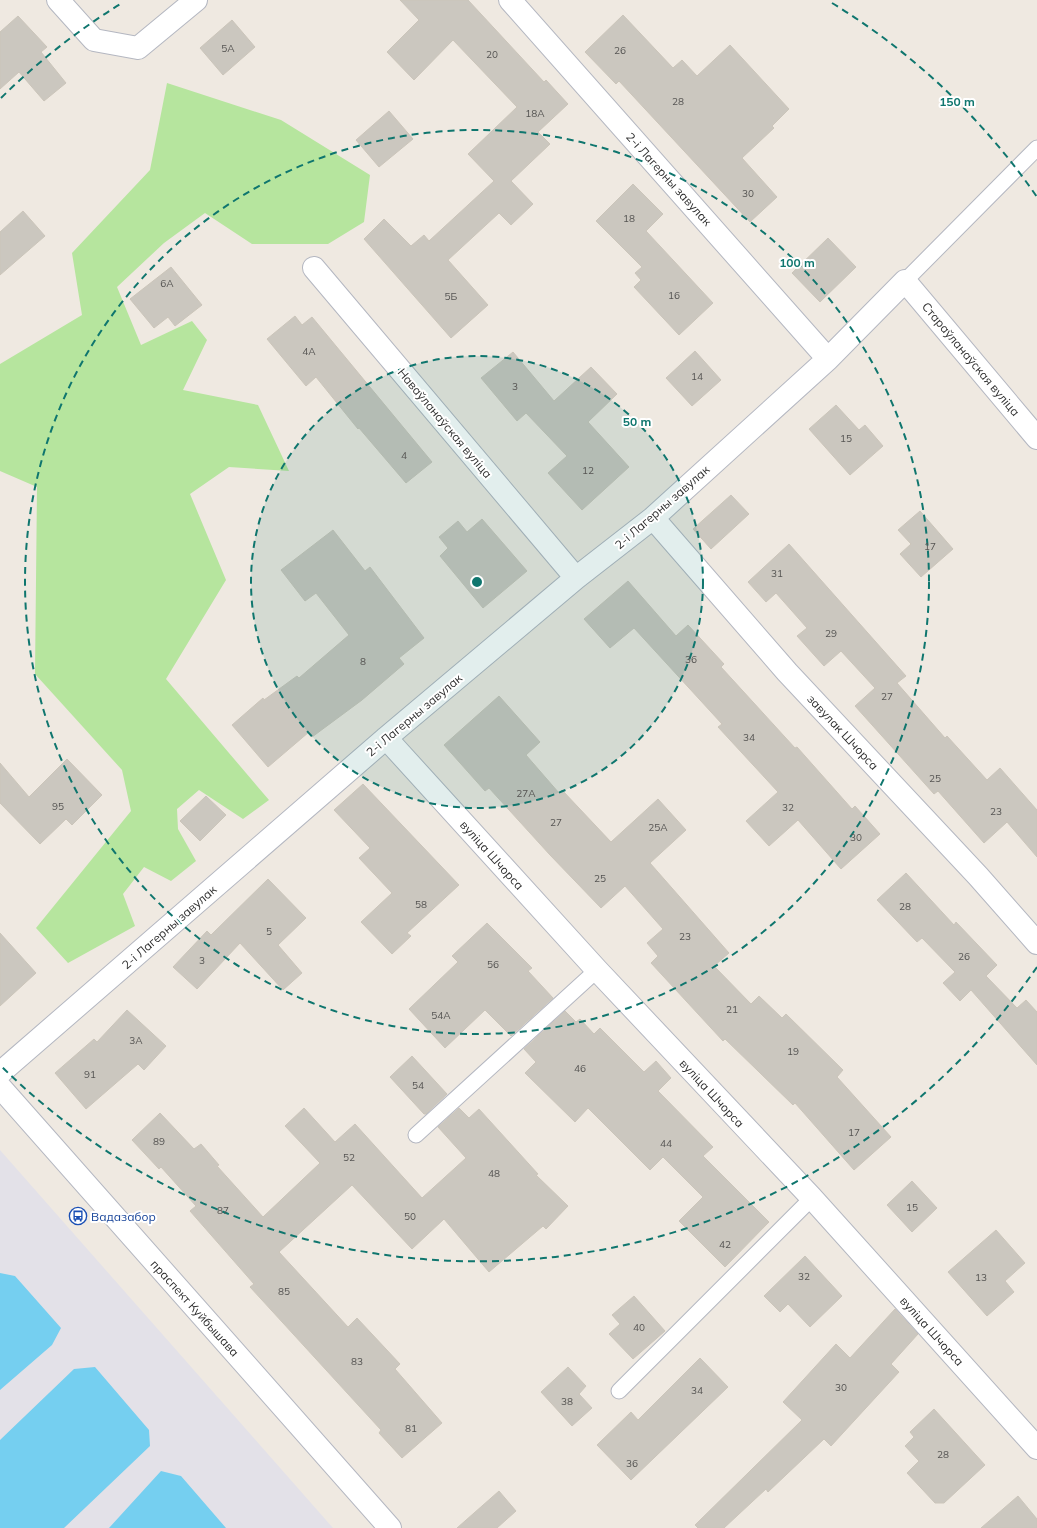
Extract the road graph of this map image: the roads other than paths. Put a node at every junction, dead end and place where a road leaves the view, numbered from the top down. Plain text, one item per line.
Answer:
1 (58, 0) edge
2 (196, 0) edge
3 (510, 0) edge
4 (1037, 148) edge
5 (314, 268) dead end
6 (905, 281) junction
7 (828, 359) junction
8 (1037, 438) edge
9 (653, 518) junction
10 (576, 578) junction
11 (386, 738) junction
12 (1037, 943) edge
13 (598, 970) junction
14 (0, 1073) edge
15 (0, 1087) edge
16 (416, 1135) dead end
17 (812, 1198) junction
18 (620, 1391) dead end
19 (1037, 1448) edge
20 (390, 1528) edge

1 - 2 street
3 - 7 street, 2-і Лагерны завулак
4 - 6 lane
5 - 10 street, Наваўланаўская вуліца
6 - 7 street, 2-і Лагерны завулак
6 - 8 street, Стараўланаўская вуліца
7 - 9 street, 2-і Лагерны завулак
9 - 10 street, 2-і Лагерны завулак
9 - 12 street, завулак Шчорса
10 - 11 street, 2-і Лагерны завулак
11 - 13 street, вуліца Шчорса
11 - 14 street, 2-і Лагерны завулак
13 - 16 lane
13 - 17 street, вуліца Шчорса
15 - 20 street, праспект Куйбышава
17 - 18 lane
17 - 19 street, вуліца Шчорса

